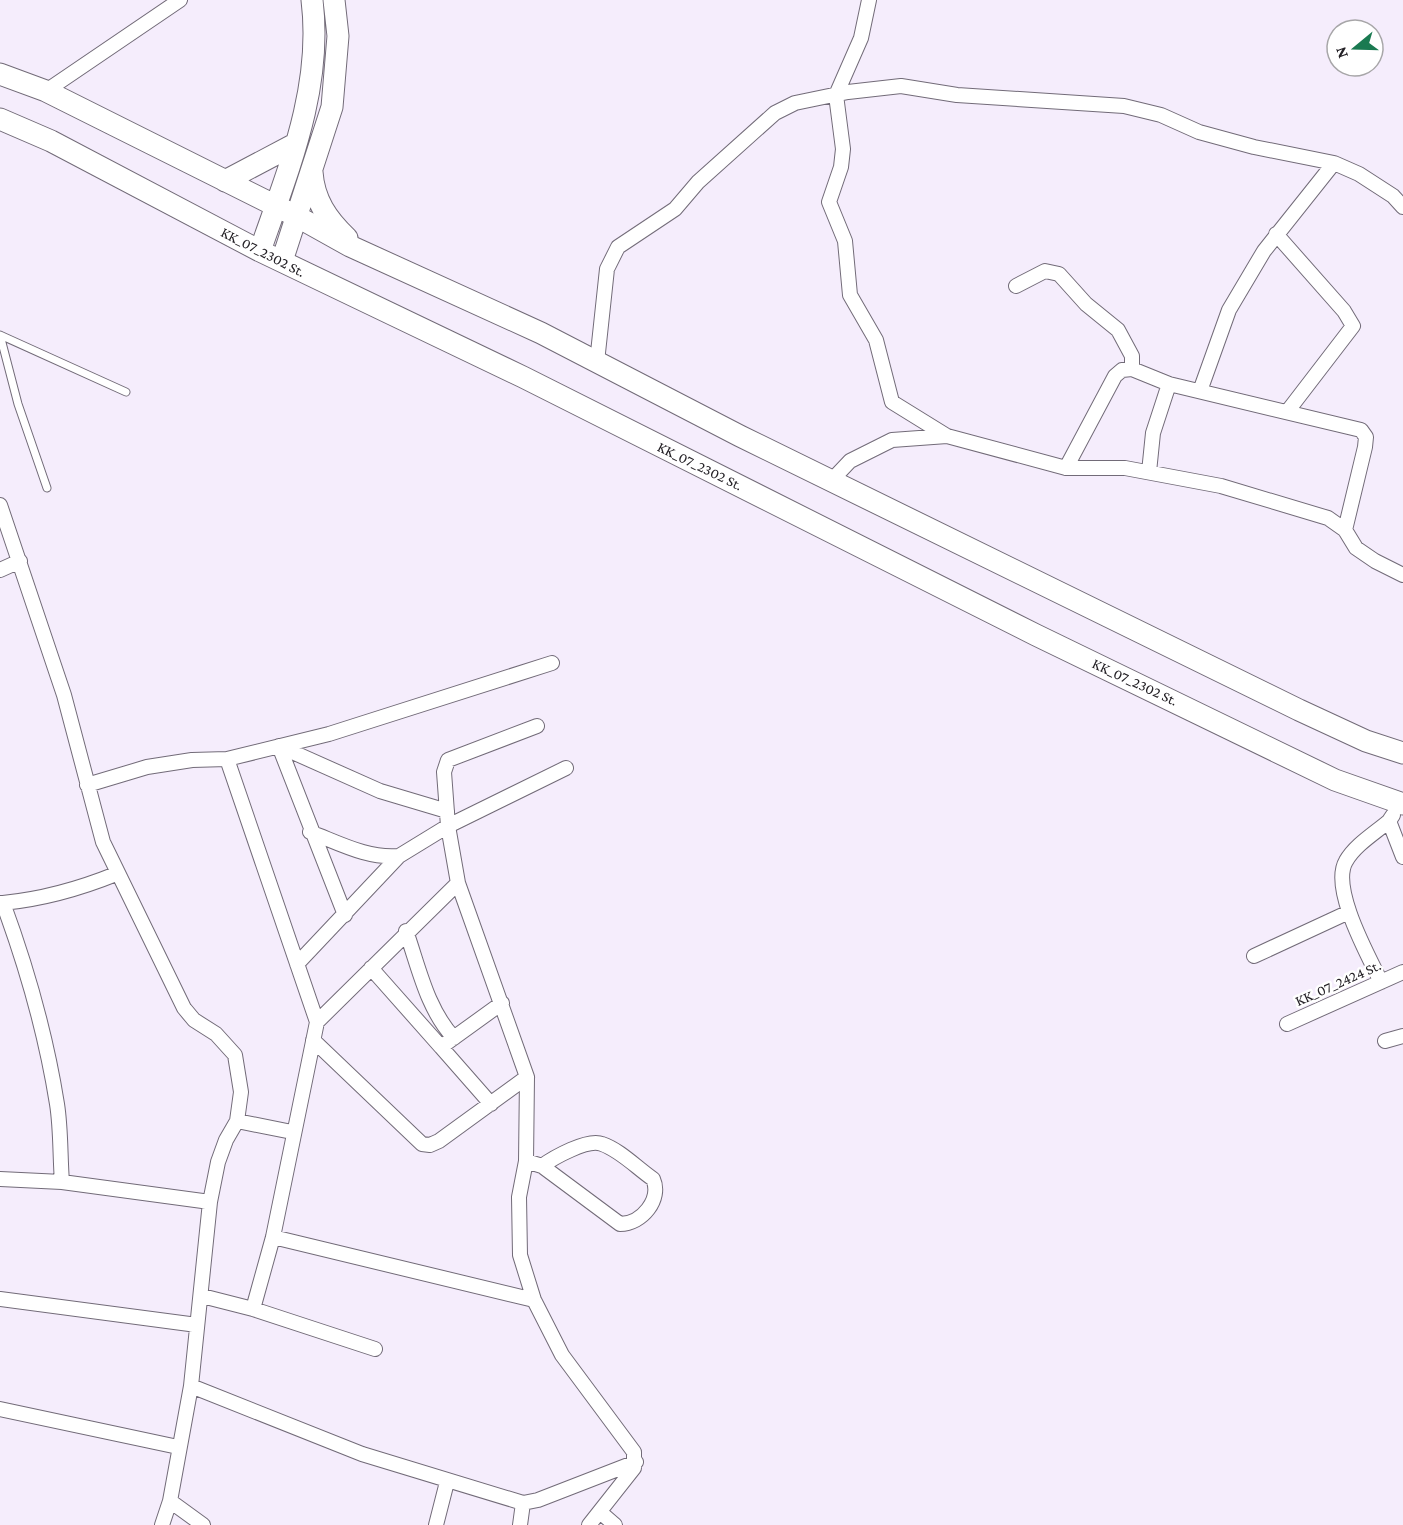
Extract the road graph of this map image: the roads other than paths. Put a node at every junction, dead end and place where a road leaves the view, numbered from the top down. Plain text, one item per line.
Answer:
1 (180, 0) edge
2 (312, 0) edge
3 (334, 0) edge
4 (868, 0) edge
5 (0, 74) edge
6 (46, 91) junction
7 (836, 95) junction
8 (0, 119) edge
9 (295, 144) junction
10 (1334, 163) junction
11 (312, 169) junction
12 (225, 181) junction
13 (276, 206) junction
14 (1403, 207) edge
15 (298, 217) junction
16 (1276, 234) junction
17 (261, 251) junction
18 (360, 251) junction
19 (282, 261) junction
20 (1016, 286) dead end
21 (0, 335) edge
22 (597, 362) junction
23 (1132, 369) junction
24 (1169, 384) junction
25 (1200, 391) junction
26 (126, 392) dead end
27 (1287, 412) junction
28 (947, 436) junction
29 (1066, 468) junction
30 (1149, 472) junction
31 (832, 480) junction
32 (47, 488) dead end
33 (0, 506) edge
34 (1345, 530) junction
35 (20, 561) junction
36 (0, 570) edge
37 (1403, 575) edge
38 (552, 663) dead end
39 (537, 726) dead end
40 (279, 746) junction
41 (1403, 753) edge
42 (227, 759) junction
43 (566, 768) dead end
44 (87, 785) junction
45 (1398, 810) edge
46 (447, 811) junction
47 (448, 826) junction
48 (310, 832) junction
49 (399, 856) junction
50 (1403, 857) edge
51 (116, 874) junction
52 (458, 883) junction
53 (2, 903) edge
54 (1349, 912) junction
55 (345, 915) junction
56 (406, 932) junction
57 (1254, 956) dead end
58 (297, 964) junction
59 (371, 968) junction
60 (1403, 972) edge
61 (1381, 982) junction
62 (502, 1003) junction
63 (317, 1022) junction
64 (1287, 1024) dead end
65 (1403, 1036) edge
66 (454, 1038) junction
67 (314, 1040) junction
68 (1385, 1041) dead end
69 (441, 1047) junction
70 (527, 1077) junction
71 (491, 1104) junction
72 (237, 1121) junction
73 (292, 1132) junction
74 (526, 1161) junction
75 (542, 1166) junction
76 (0, 1179) edge
77 (62, 1182) junction
78 (210, 1202) junction
79 (273, 1237) junction
80 (202, 1296) junction
81 (0, 1299) edge
82 (534, 1300) junction
83 (253, 1309) junction
84 (197, 1326) junction
85 (375, 1349) dead end
86 (191, 1386) junction
87 (0, 1409) edge
88 (178, 1447) junction
89 (636, 1462) junction
90 (447, 1482) junction
91 (170, 1501) junction
92 (523, 1503) junction
93 (600, 1512) junction
94 (162, 1525) edge
95 (203, 1525) edge
96 (436, 1525) edge
97 (520, 1525) edge
98 (589, 1525) edge
99 (615, 1525) edge

1 - 6 street
2 - 9 main road
3 - 11 main road
4 - 7 street
5 - 6 main road
6 - 12 main road
7 - 10 street
7 - 22 street
7 - 28 street
8 - 17 main road, KK_07_2302 St.
9 - 12 main road
9 - 13 main road
10 - 14 street
10 - 16 street
11 - 15 main road
11 - 18 main road
12 - 13 main road
13 - 15 main road
13 - 17 main road
15 - 18 main road
15 - 19 main road
16 - 25 street
16 - 27 street
17 - 19 main road, KK_07_2302 St.
18 - 22 main road
19 - 45 main road, KK_07_2302 St.
20 - 23 street
21 - 26 lane
21 - 32 lane
22 - 31 main road
23 - 24 street
23 - 29 street
24 - 25 street
24 - 30 street
25 - 27 street
27 - 34 street
28 - 29 street
28 - 31 street
29 - 30 street
30 - 34 street
31 - 41 main road
33 - 35 street
34 - 37 street
35 - 36 street
35 - 44 street
38 - 40 street
39 - 46 street
40 - 42 street
40 - 46 street
40 - 48 street
42 - 44 street
42 - 58 street
43 - 47 street
44 - 51 street
45 - 50 street
45 - 54 street
46 - 47 street
47 - 49 street
47 - 52 street
48 - 49 street
48 - 55 street
49 - 55 street
51 - 53 street
51 - 72 street
52 - 56 street
52 - 62 street
53 - 77 street
54 - 57 street
54 - 61 street
55 - 58 street
56 - 59 street
56 - 66 street
58 - 63 street
59 - 63 street
59 - 69 street
60 - 61 street, KK_07_2424 St.
61 - 64 street, KK_07_2424 St.
62 - 66 street
62 - 70 street
63 - 67 street
65 - 68 street
66 - 69 street
67 - 71 street
67 - 73 street
69 - 71 street
70 - 71 street
70 - 74 street
72 - 73 street
72 - 78 street
73 - 79 street
74 - 75 street
74 - 82 street
75 - 75 street
76 - 77 street
77 - 78 street
78 - 80 street
79 - 82 street
79 - 83 street
80 - 83 street
80 - 84 street
81 - 84 street
82 - 89 street
83 - 85 street
84 - 86 street
86 - 88 street
86 - 90 street
87 - 88 street
88 - 91 street
89 - 92 street
89 - 93 street
90 - 92 street
90 - 96 street
91 - 94 street
91 - 95 street
92 - 97 street
93 - 98 street
93 - 99 street

